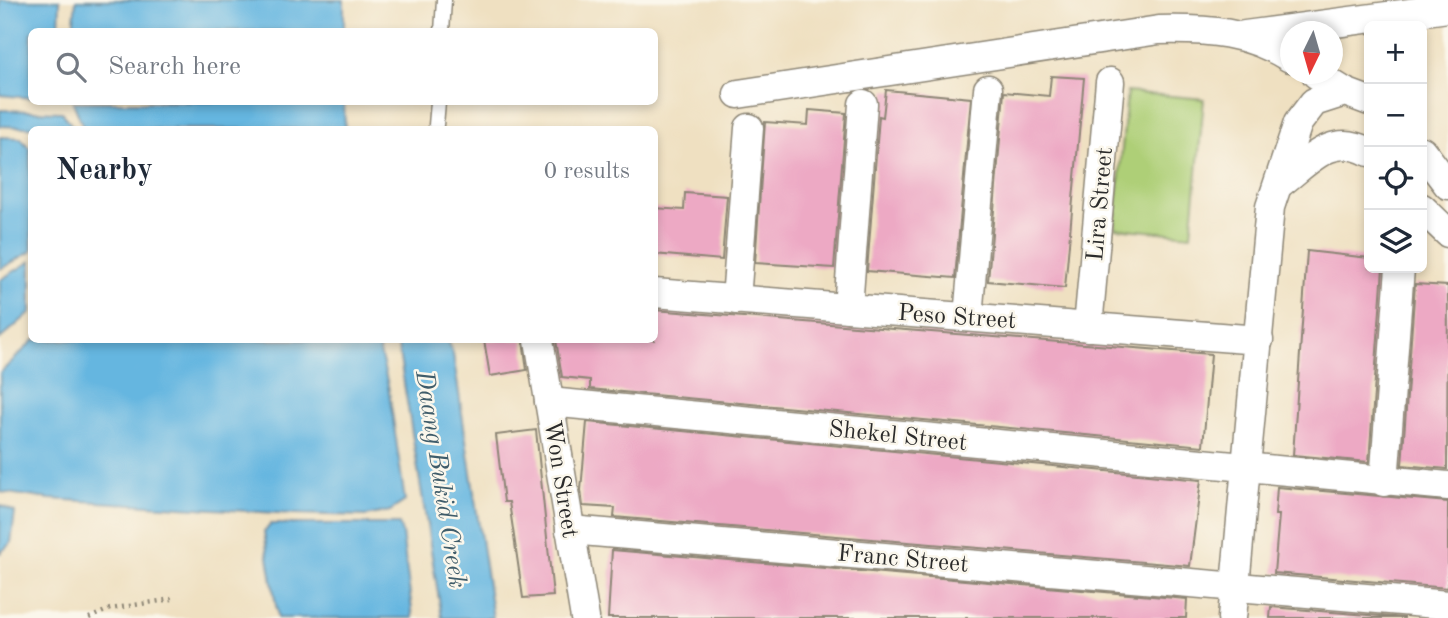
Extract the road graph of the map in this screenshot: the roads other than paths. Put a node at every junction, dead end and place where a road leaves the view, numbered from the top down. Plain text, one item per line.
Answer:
1 (444, 0) edge
2 (1448, 8) edge
3 (442, 28) edge
4 (1243, 35) junction
5 (1280, 51) edge
6 (1110, 82) dead end
7 (1334, 84) edge
8 (988, 89) dead end
9 (738, 94) dead end
10 (1357, 97) edge
11 (863, 104) dead end
12 (438, 105) edge
13 (436, 125) dead end
14 (749, 128) dead end
15 (1364, 149) edge
16 (1427, 158) edge
17 (1279, 184) junction
18 (1448, 185) edge
19 (1424, 210) edge
20 (1448, 233) edge
21 (1400, 273) edge
22 (658, 293) edge
23 (736, 300) junction
24 (848, 308) junction
25 (968, 317) junction
26 (1088, 327) junction
27 (1259, 340) junction
28 (539, 343) edge
29 (549, 402) junction
30 (1247, 469) junction
31 (1384, 482) junction
32 (1448, 486) edge
33 (570, 530) junction
34 (1236, 587) junction
35 (1448, 606) edge
36 (585, 618) edge
37 (1232, 618) edge

1 - 3 lane
2 - 4 street
4 - 5 street
4 - 9 street
6 - 26 street, Lira Street
7 - 10 street
8 - 25 street
10 - 17 street
11 - 24 street
12 - 13 lane
14 - 23 street
15 - 17 street
16 - 18 street
17 - 27 street
19 - 20 street
21 - 31 street
22 - 23 street, Peso Street
23 - 24 street, Peso Street
24 - 25 street, Peso Street
25 - 26 street, Peso Street
26 - 27 street, Peso Street
27 - 30 street
28 - 29 street, Won Street
29 - 30 street, Shekel Street
29 - 33 street, Won Street
30 - 31 street, Shekel Street
30 - 34 street
31 - 32 street, Shekel Street
33 - 34 street, Franc Street
33 - 36 street, Won Street
34 - 35 street, Franc Street
34 - 37 street

